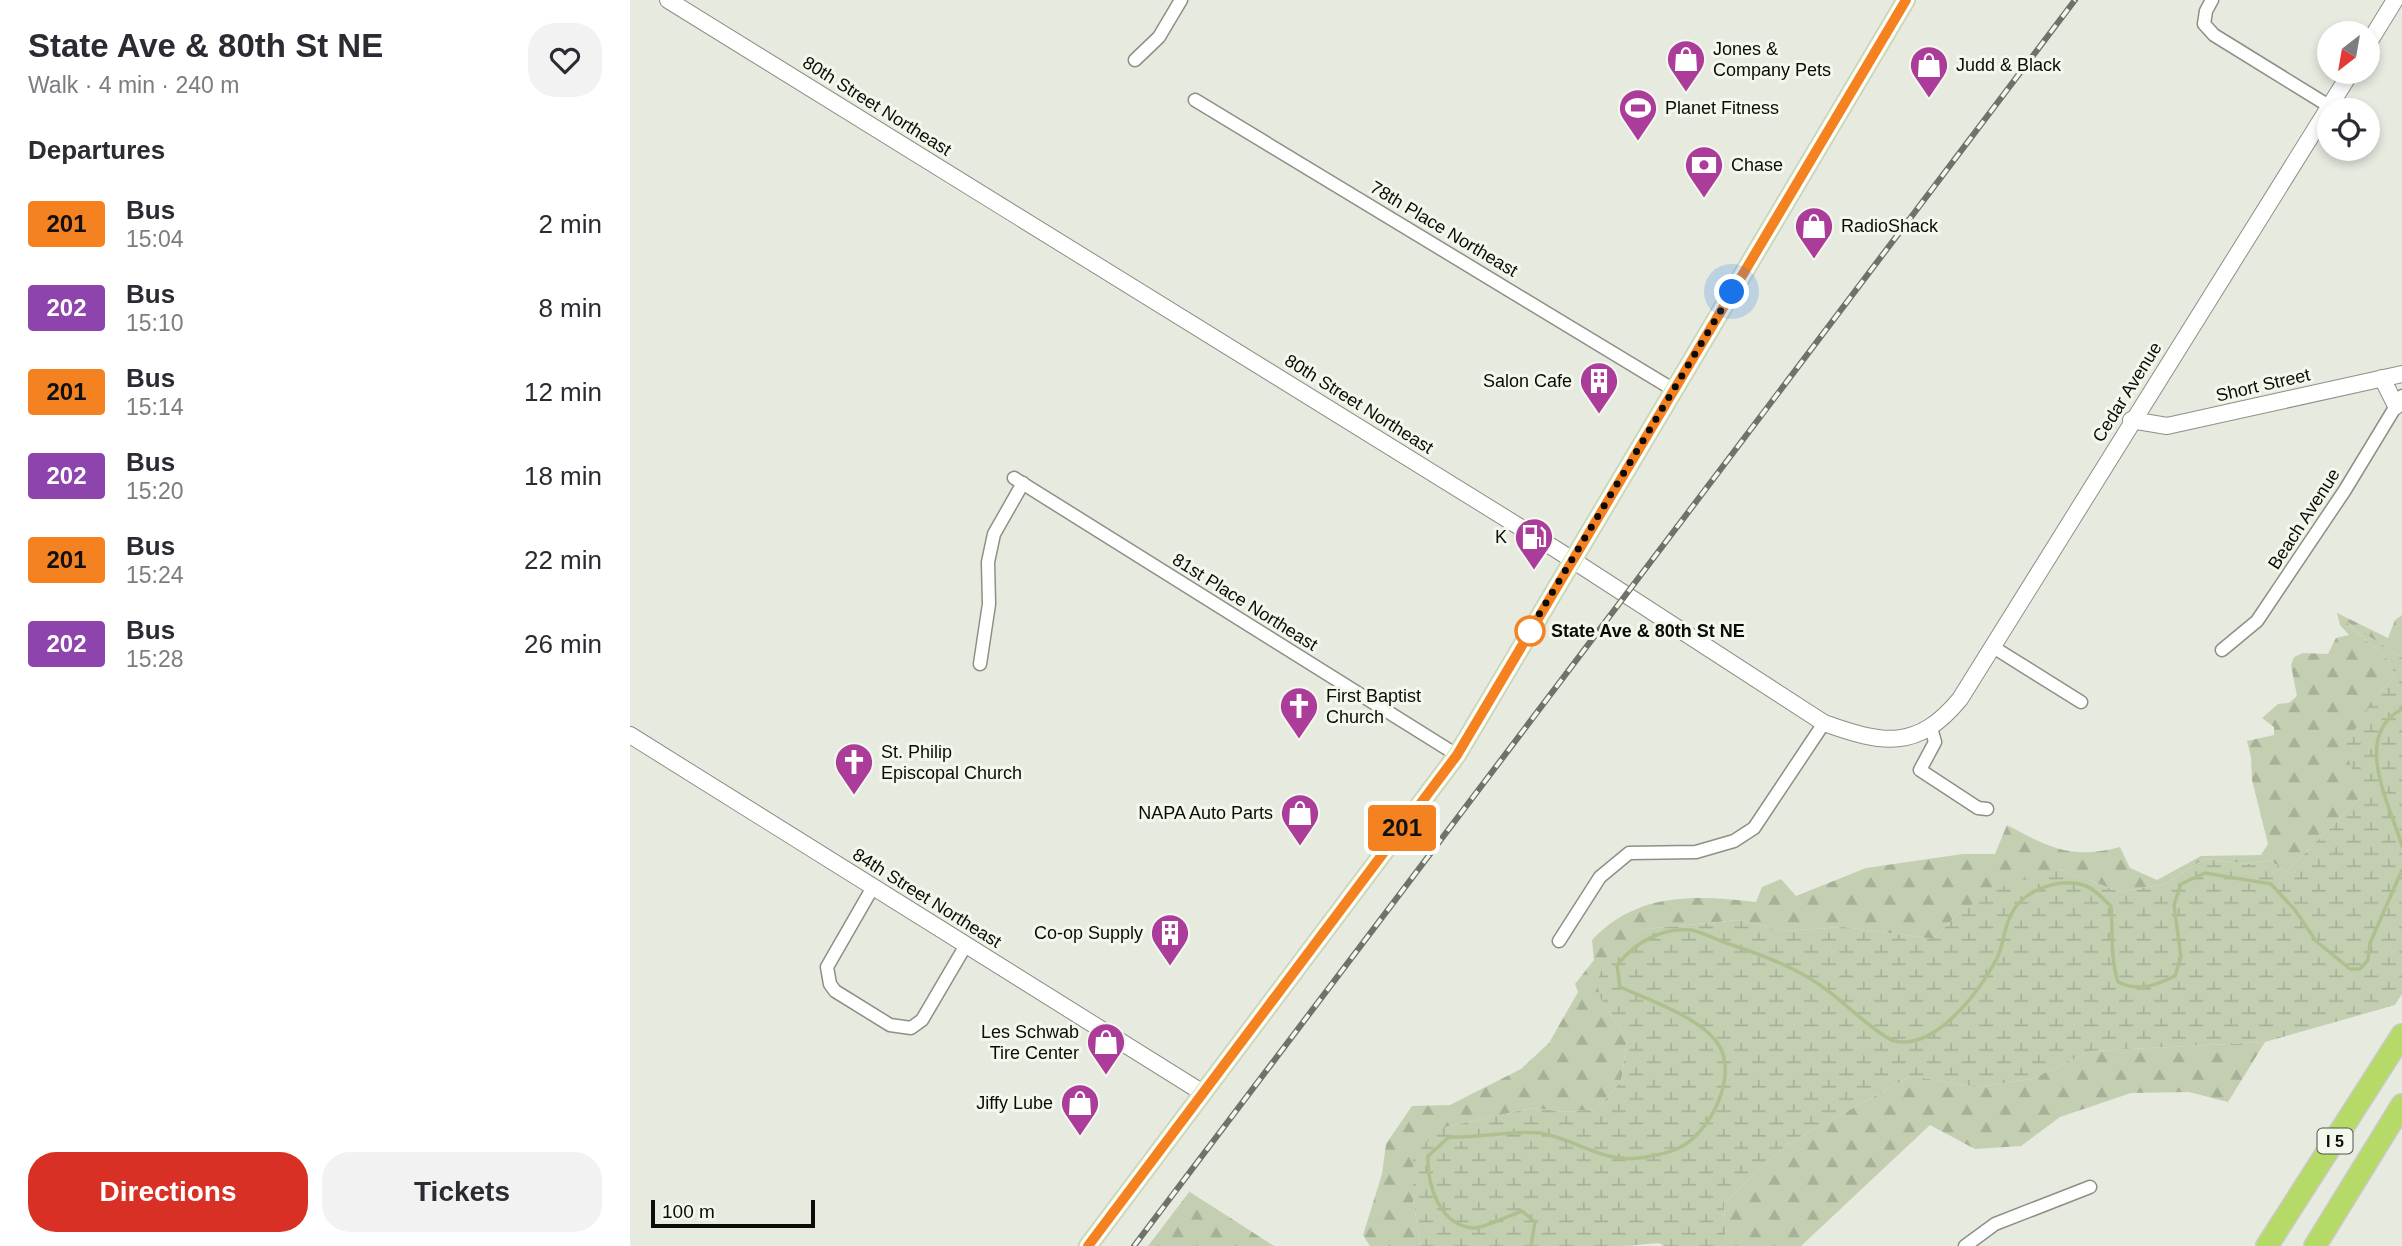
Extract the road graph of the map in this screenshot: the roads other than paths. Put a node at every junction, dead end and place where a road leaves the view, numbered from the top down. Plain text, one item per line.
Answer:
1 (668, 0) edge
2 (1181, 0) edge
3 (2213, 0) edge
4 (2395, 0) edge
5 (1902, 2) edge
6 (2380, 24) edge
7 (1135, 60) dead end
8 (2317, 99) edge
9 (1195, 100) dead end
10 (2317, 125) edge
11 (2402, 374) edge
12 (2382, 378) junction
13 (1674, 390) junction
14 (2399, 401) edge
15 (2131, 420) junction
16 (1572, 559) junction
17 (1993, 647) junction
18 (2222, 650) dead end
19 (980, 664) dead end
20 (2081, 702) dead end
21 (1824, 723) junction
22 (1931, 728) junction
23 (630, 735) edge
24 (1457, 755) junction
25 (1987, 809) dead end
26 (873, 887) junction
27 (1559, 941) dead end
28 (967, 945) junction
29 (2402, 1035) edge
30 (1203, 1093) junction
31 (2402, 1104) edge
32 (2091, 1186) dead end
33 (1088, 1246) edge
34 (1965, 1246) edge
35 (2267, 1246) edge
36 (2315, 1246) edge

1 - 16 street, 80th Street Northeast
2 - 7 street
3 - 8 street
4 - 6 street
5 - 13 main road
9 - 13 street, 78th Place Northeast
10 - 15 street, Cedar Avenue
11 - 12 street, Short Street
12 - 14 street
12 - 15 street, Short Street
13 - 16 main road
14 - 18 street, Beach Avenue
15 - 17 street, Cedar Avenue
16 - 21 street, 80th Street Northeast
16 - 24 main road
17 - 20 street
17 - 22 street, Cedar Avenue
19 - 24 street, 81st Place Northeast
21 - 22 street, 80th Street Northeast
21 - 27 street
22 - 25 street
23 - 26 street, 84th Street Northeast
24 - 30 main road
26 - 28 street, 84th Street Northeast
26 - 28 street
28 - 30 street, 84th Street Northeast
29 - 35 highway, I 5
30 - 33 main road
31 - 36 highway, I 5
32 - 34 street

